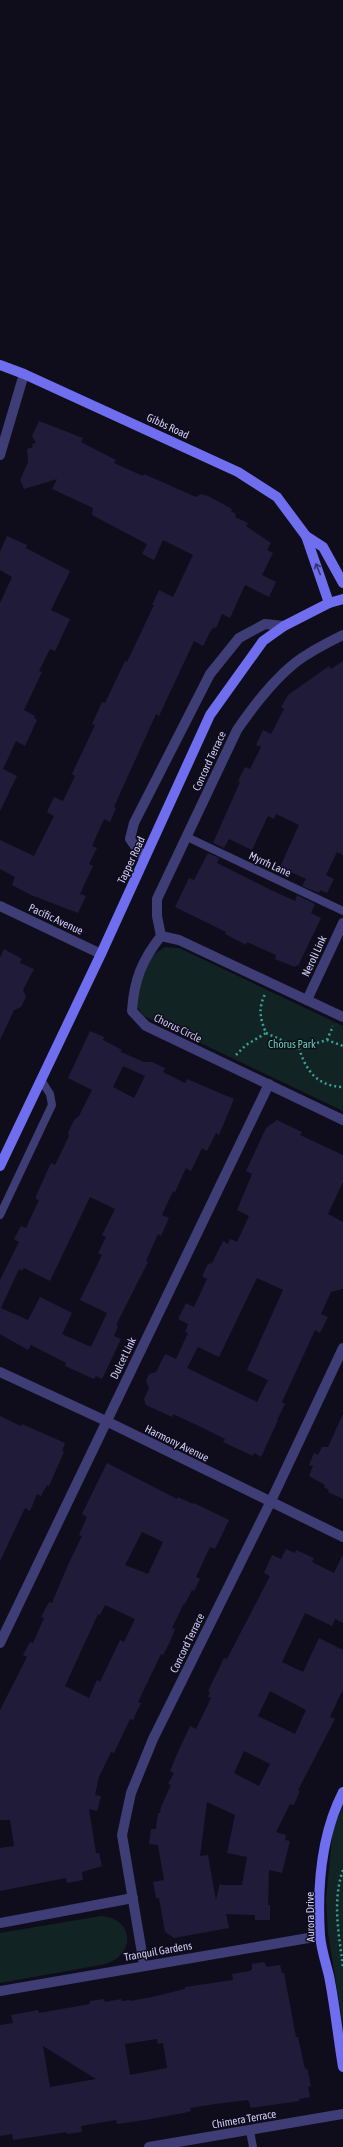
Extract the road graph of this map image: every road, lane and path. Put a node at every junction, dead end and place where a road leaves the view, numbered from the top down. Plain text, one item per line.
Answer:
1 (0, 365) edge
2 (24, 374) junction
3 (0, 455) edge
4 (306, 536) junction
5 (343, 583) edge
6 (343, 599) edge
7 (329, 603) junction
8 (284, 626) junction
9 (343, 635) edge
10 (187, 837) junction
11 (144, 858) junction
12 (0, 906) edge
13 (343, 911) edge
14 (343, 923) edge
15 (161, 936) junction
16 (101, 954) junction
17 (270, 982) junction
18 (307, 1000) junction
19 (343, 1017) edge
20 (266, 1033) junction
21 (343, 1046) edge
22 (299, 1048) junction
23 (231, 1066) junction
24 (41, 1080) junction
25 (269, 1084) junction
26 (343, 1087) edge
27 (343, 1120) edge
28 (0, 1166) edge
29 (0, 1215) edge
30 (343, 1348) edge
31 (0, 1372) edge
32 (106, 1421) junction
33 (270, 1503) junction
34 (343, 1537) edge
35 (0, 1642) edge
36 (343, 1792) edge
37 (343, 1870) edge
38 (133, 1898) junction
39 (0, 1923) edge
40 (320, 1936) junction
41 (144, 1966) junction
42 (343, 1967) edge
43 (0, 1991) edge
44 (343, 2067) edge
45 (343, 2114) edge
46 (250, 2130) junction
47 (149, 2147) edge
48 (253, 2147) edge

1 - 2 street, Gibbs Road
2 - 3 street
2 - 4 street, Gibbs Road
4 - 5 street, Gibbs Road
7 -> 4 street, Gibbs Road
6 - 7 street
7 - 8 street, Tapper Road
8 - 11 street, Tapper Road
8 - 11 street
9 - 10 street, Concord Terrace
10 - 13 lane, Myrrh Lane
10 - 15 street, Concord Terrace
11 - 16 street, Tapper Road
12 - 16 street, Pacific Avenue
14 - 18 street, Neroli Link
15 - 17 street
15 - 23 street, Chorus Circle
16 - 24 street, Tapper Road
17 - 18 street
17 - 20 path
18 - 19 street
20 - 22 path
20 - 23 path
21 - 22 path
22 - 26 path
23 - 25 street, Chorus Circle
24 - 28 street, Tapper Road
24 - 29 lane
25 - 27 street, Chorus Circle
25 - 32 street, Dulcet Link
30 - 33 street, Concord Terrace
31 - 32 street, Harmony Avenue
32 - 33 street, Harmony Avenue
32 - 35 street, Dulcet Link
33 - 34 street, Harmony Avenue
33 - 38 street, Concord Terrace
36 - 40 street, Aurora Drive
37 - 42 path
38 - 39 street
38 - 41 street, Concord Terrace
40 - 41 street, Tranquil Gardens
40 - 44 street, Aurora Drive
41 - 43 street, Tranquil Gardens
45 - 46 street, Chimera Terrace
46 - 47 street, Chimera Terrace
46 - 48 lane

